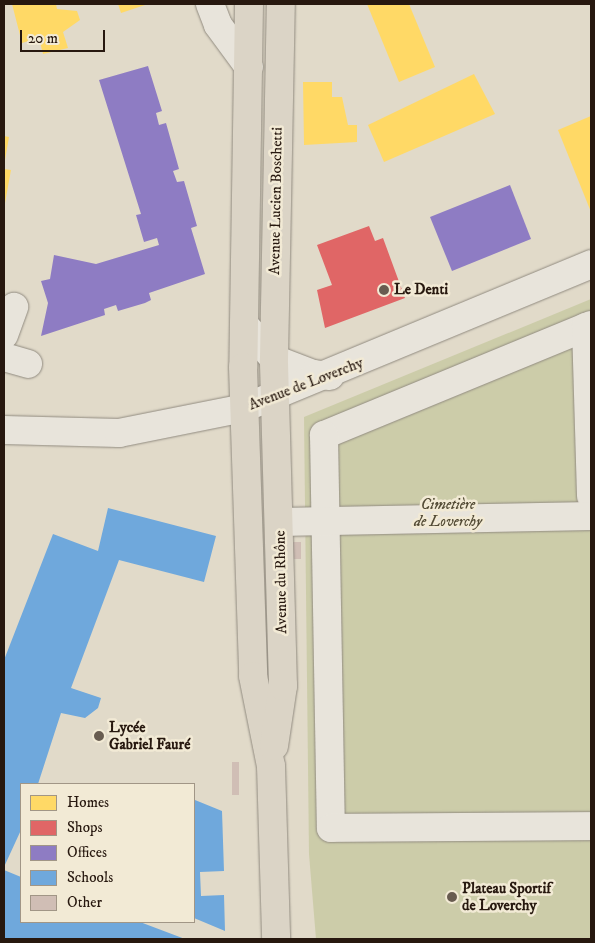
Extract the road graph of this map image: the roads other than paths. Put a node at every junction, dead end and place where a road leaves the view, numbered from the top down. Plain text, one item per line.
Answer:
1 (210, 4) edge
2 (249, 4) edge
3 (280, 4) edge
4 (249, 67) junction
5 (591, 264) edge
6 (14, 306) dead end
7 (244, 324) junction
8 (588, 326) edge
9 (4, 334) edge
10 (274, 359) junction
11 (330, 376) junction
12 (277, 398) junction
13 (244, 408) junction
14 (4, 430) edge
15 (591, 496) edge
16 (591, 516) edge
17 (326, 521) junction
18 (280, 522) junction
19 (271, 766) junction
20 (591, 826) edge
21 (276, 939) edge

1 - 4 street
2 - 4 main road, Avenue Lucien Boschetti
3 - 10 main road, Avenue Lucien Boschetti
4 - 7 main road, Avenue Lucien Boschetti
5 - 11 street, Avenue de Loverchy
6 - 9 street
7 - 10 street
7 - 13 main road, Avenue Lucien Boschetti
8 - 15 street
8 - 17 street
10 - 11 street
10 - 12 main road, Avenue Lucien Boschetti
11 - 12 street, Avenue de Loverchy
12 - 13 street, Avenue de Loverchy
12 - 18 main road, Avenue du Rhône
13 - 14 street, Avenue de Loverchy
13 - 19 main road, Avenue du Rhône
16 - 17 street
17 - 18 street
17 - 20 street
18 - 19 main road, Avenue du Rhône
19 - 21 main road, Avenue du Rhône

